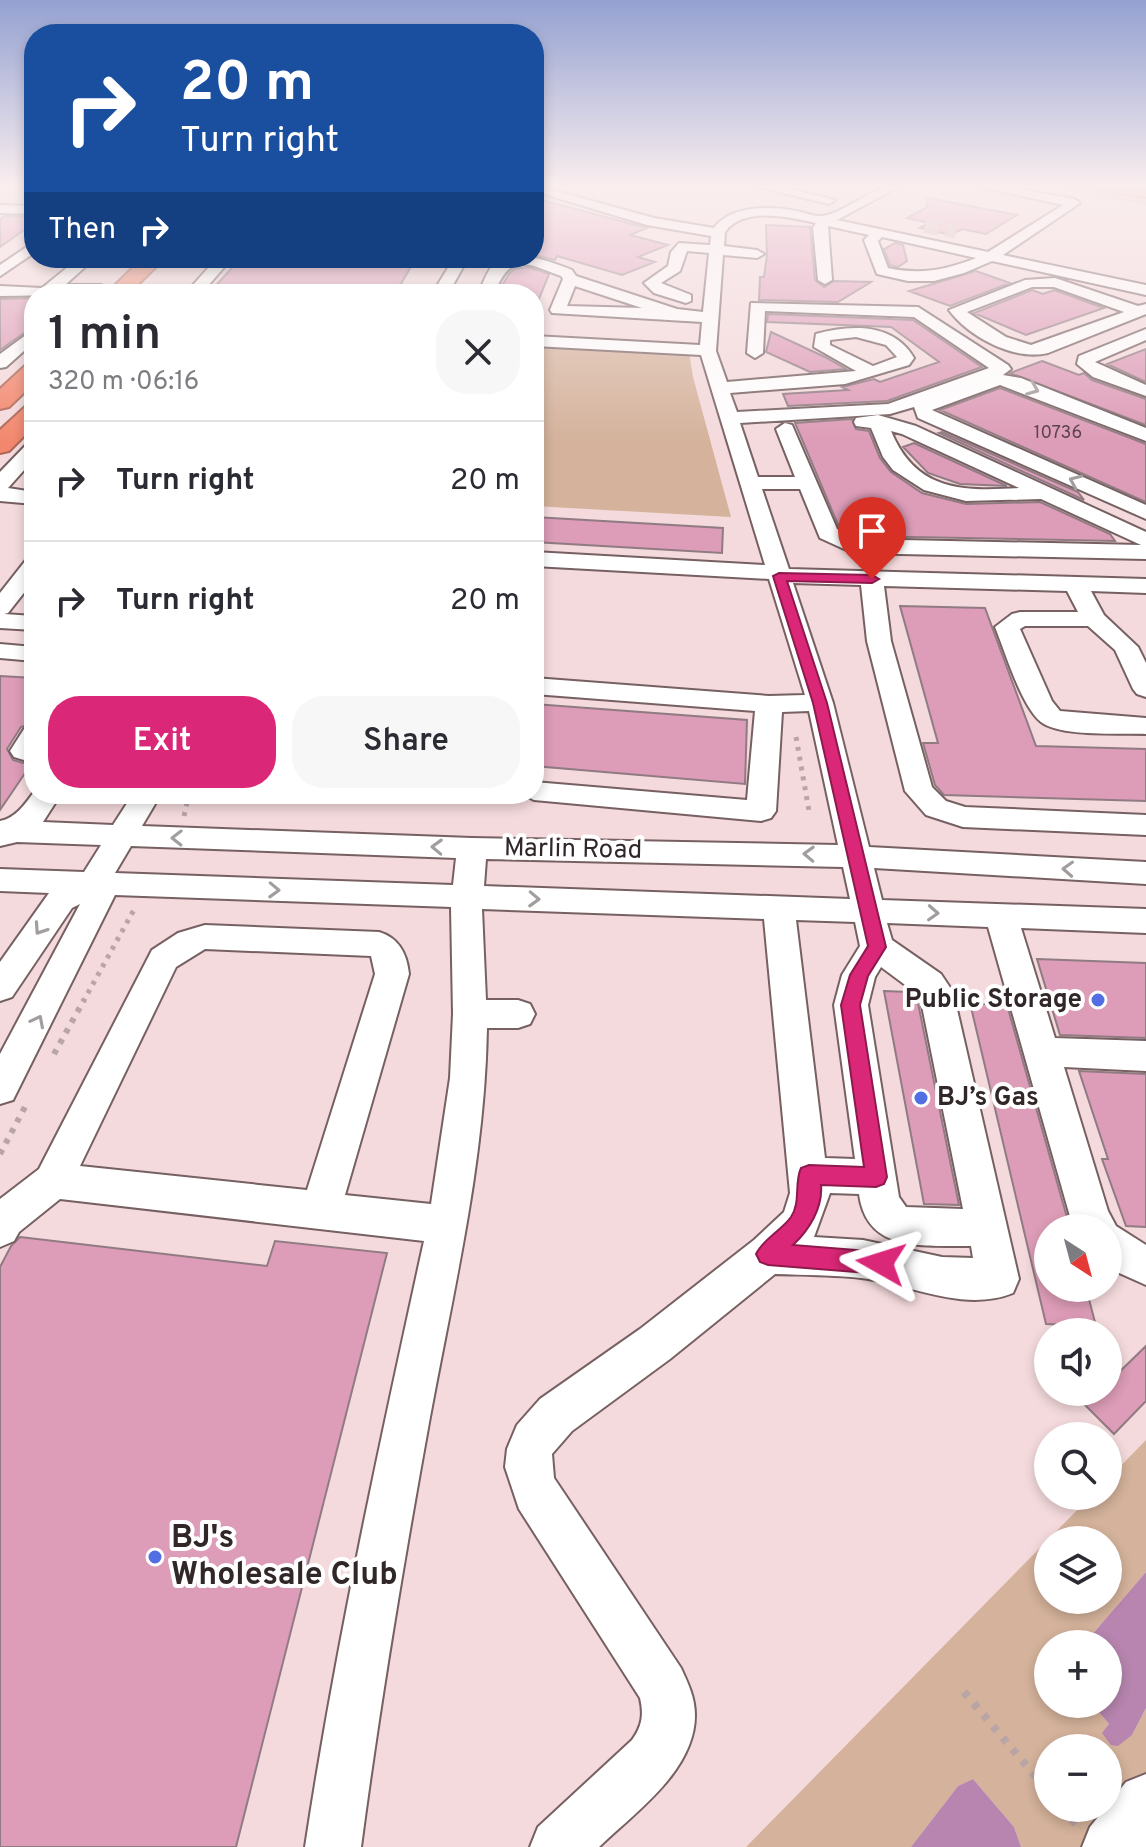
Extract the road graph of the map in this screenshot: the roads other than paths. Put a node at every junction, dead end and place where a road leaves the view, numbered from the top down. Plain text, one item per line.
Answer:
1 (561, 271) edge
2 (670, 271) edge
3 (722, 271) edge
4 (824, 271) edge
5 (888, 271) edge
6 (951, 271) edge
7 (1042, 271) edge
8 (1062, 277) junction
9 (570, 279) junction
10 (825, 280) dead end
11 (1146, 290) edge
12 (0, 291) edge
13 (24, 291) edge
14 (729, 307) junction
15 (1142, 310) edge
16 (675, 314) junction
17 (1146, 334) edge
18 (24, 342) edge
19 (544, 342) edge
20 (740, 354) junction
21 (3, 358) edge
22 (24, 365) edge
23 (871, 372) dead end
24 (24, 378) edge
25 (816, 382) junction
26 (721, 388) junction
27 (1146, 391) edge
28 (0, 402) edge
29 (22, 420) edge
30 (878, 421) junction
31 (733, 425) junction
32 (785, 429) junction
33 (1146, 435) edge
34 (0, 445) edge
35 (24, 459) edge
36 (751, 483) junction
37 (809, 483) junction
38 (0, 484) edge
39 (0, 492) edge
40 (1044, 493) junction
41 (24, 497) edge
42 (1146, 513) edge
43 (1146, 540) edge
44 (989, 549) junction
45 (1146, 552) edge
46 (544, 560) edge
47 (779, 575) junction
48 (24, 578) edge
49 (872, 579) junction
50 (1004, 582) junction
51 (1075, 584) junction
52 (1146, 586) edge
53 (0, 608) edge
54 (1094, 619) junction
55 (0, 621) edge
56 (24, 622) edge
57 (0, 651) edge
58 (24, 653) edge
59 (544, 687) edge
60 (1146, 689) edge
61 (820, 703) junction
62 (769, 704) junction
63 (1146, 726) edge
64 (544, 792) edge
65 (40, 804) edge
66 (141, 804) edge
67 (1146, 825) edge
68 (4, 834) edge
69 (121, 837) junction
70 (347, 844) junction
71 (472, 848) junction
72 (856, 857) junction
73 (1146, 873) edge
74 (0, 880) edge
75 (93, 883) junction
76 (339, 892) junction
77 (466, 896) junction
78 (779, 907) junction
79 (869, 910) junction
80 (1001, 916) junction
81 (1146, 921) edge
82 (877, 947) junction
83 (0, 988) edge
84 (470, 1014) junction
85 (518, 1014) dead end
86 (1042, 1052) junction
87 (1146, 1056) edge
88 (15, 1094) edge
89 (809, 1175) junction
90 (876, 1177) junction
91 (53, 1181) junction
92 (321, 1210) junction
93 (1089, 1214) edge
94 (448, 1225) junction
95 (0, 1228) edge
96 (988, 1228) junction
97 (768, 1254) junction
98 (1122, 1254) edge
99 (1146, 1265) edge
100 (1146, 1802) edge
101 (333, 1847) edge
102 (558, 1847) edge
103 (1110, 1847) edge

1 - 9 street
2 - 14 street
3 - 14 street
4 - 10 street
5 - 6 street
7 - 8 street
8 - 11 street
8 - 15 street
8 - 15 street
9 - 16 street
9 - 16 street
12 - 13 street
14 - 16 street
14 - 20 street
14 - 20 street
14 - 31 street
17 - 27 street
18 - 21 street
19 - 20 street
20 - 25 street
20 - 26 street
21 - 22 street
23 - 25 street
24 - 28 highway
25 - 26 street
26 - 31 street
29 - 34 highway
30 - 32 street
30 - 40 street
30 - 40 street
31 - 32 street
31 - 36 street
32 - 37 street
42 -> 33 street
35 - 38 street
36 - 37 street
36 - 47 street
37 - 44 street
39 - 41 street
40 - 43 street
44 - 45 street
44 - 50 street
46 - 47 street
47 - 49 street
47 - 61 street
48 - 53 street
49 - 50 street
49 - 67 street
50 - 51 street
51 - 52 street
51 - 54 street
54 - 60 street
54 - 63 street
55 - 56 street
57 - 58 street
59 - 62 street
61 - 62 street
61 - 72 street
62 - 64 street
65 - 68 street
66 - 69 street
68 - 69 street, Marlin Road
70 -> 69 street, Marlin Road
69 - 75 street
71 -> 70 street, Marlin Road
70 - 76 street
72 -> 71 street, Marlin Road
71 - 77 street
73 -> 72 street, Marlin Road
72 - 79 street
74 - 75 street, Marlin Road
75 -> 76 street, Marlin Road
75 -> 83 street
88 -> 75 street
76 - 77 street, Marlin Road
77 -> 78 street, Marlin Road
77 - 84 street
78 - 79 street, Marlin Road
78 - 89 street
79 -> 80 street, Marlin Road
79 - 82 street
80 - 81 street, Marlin Road
80 - 86 street
82 - 90 street
82 - 96 street
84 - 85 street
84 - 94 street
86 - 87 street
86 - 93 street
89 - 90 street
89 - 97 street
90 - 96 street
91 - 92 street
91 - 92 street
91 - 95 street
92 - 94 street
94 - 101 street
96 - 97 street
97 - 102 street
98 - 99 street
100 - 103 street

